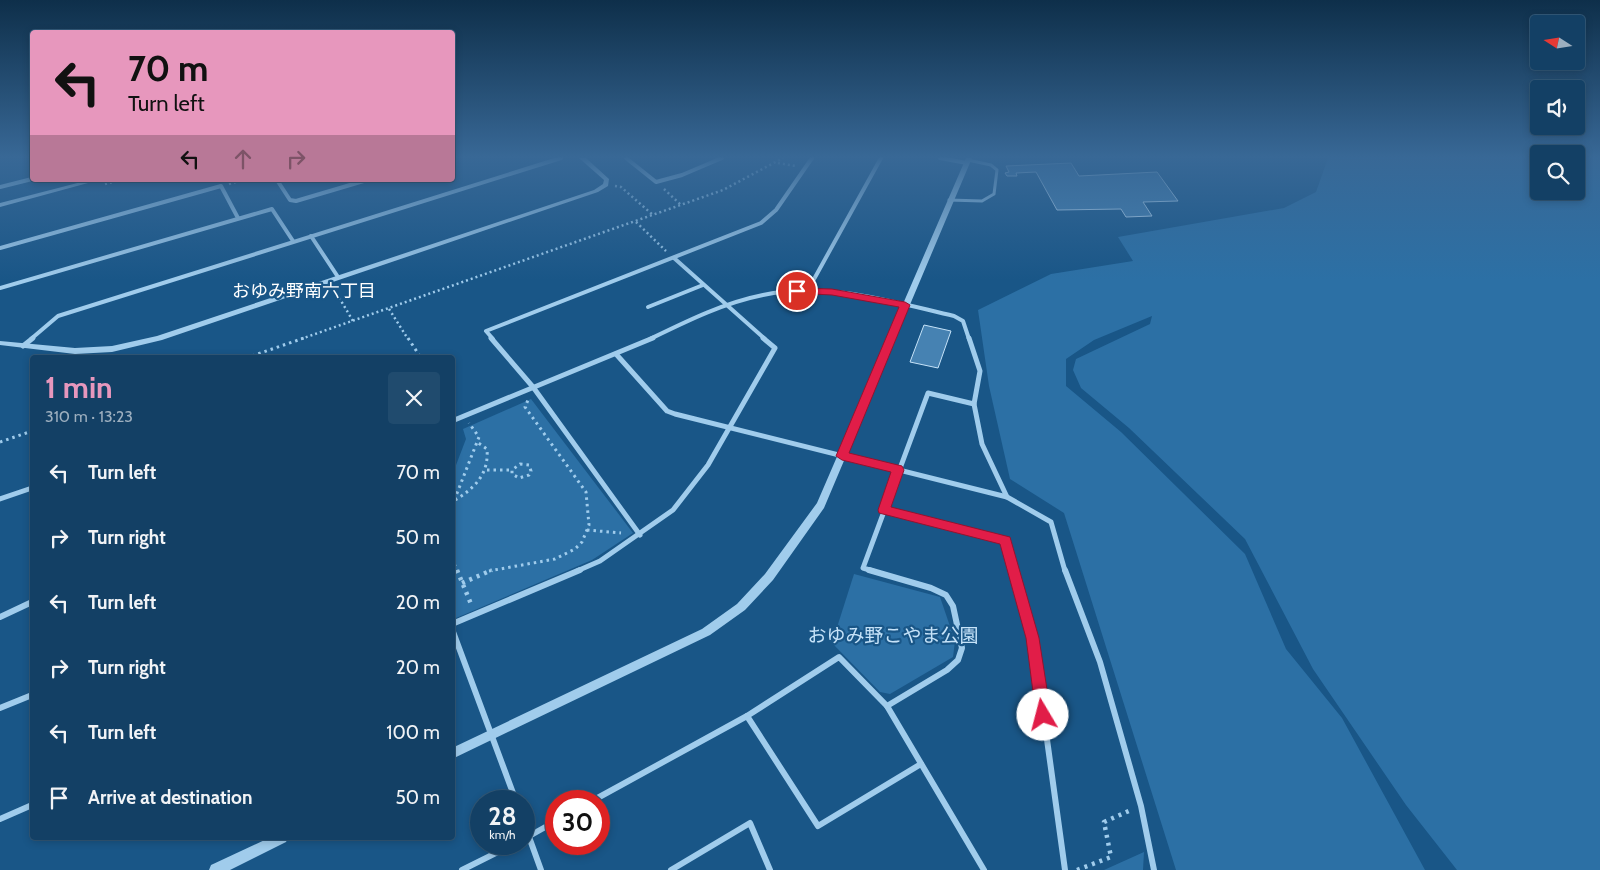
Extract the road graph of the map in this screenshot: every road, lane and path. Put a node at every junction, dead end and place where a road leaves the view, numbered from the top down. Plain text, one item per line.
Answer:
1 (25, 199) edge
2 (176, 199) edge
3 (228, 199) edge
4 (289, 199) edge
5 (304, 199) edge
6 (431, 199) edge
7 (573, 199) edge
8 (635, 199) edge
9 (673, 199) edge
10 (700, 199) edge
11 (784, 199) edge
12 (859, 199) edge
13 (987, 199) edge
14 (949, 200) joint
15 (0, 205) edge
16 (681, 206) junction
17 (654, 215) junction
18 (238, 218) junction
19 (636, 222) junction
20 (312, 236) junction
21 (293, 241) junction
22 (0, 248) edge
23 (674, 258) junction
24 (338, 277) junction
25 (703, 284) junction
26 (0, 288) edge
27 (808, 290) junction
28 (905, 305) junction
29 (726, 306) junction
30 (648, 307) dead end
31 (389, 309) junction
32 (0, 344) edge
33 (24, 346) junction
34 (616, 354) junction
35 (255, 355) edge
36 (419, 355) edge
37 (533, 388) junction
38 (974, 404) junction
39 (461, 417) junction
40 (455, 420) edge
41 (730, 428) junction
42 (30, 432) edge
43 (0, 442) edge
44 (477, 442) junction
45 (842, 456) junction
46 (486, 470) junction
47 (512, 470) junction
48 (898, 470) junction
49 (30, 489) edge
50 (1007, 497) junction
51 (0, 499) edge
52 (455, 500) joint
53 (884, 510) junction
54 (587, 530) junction
55 (640, 535) junction
56 (455, 566) edge
57 (462, 583) junction
58 (30, 603) edge
59 (475, 614) junction
60 (0, 616) edge
61 (455, 623) edge
62 (455, 637) edge
63 (30, 697) edge
64 (886, 706) junction
65 (0, 708) edge
66 (747, 716) junction
67 (491, 735) junction
68 (455, 753) edge
69 (921, 764) junction
70 (512, 790) edge
71 (610, 791) edge
72 (30, 806) edge
73 (1141, 806) junction
74 (0, 819) edge
75 (278, 840) edge
76 (492, 855) edge
77 (534, 855) edge
78 (216, 870) edge
79 (462, 870) edge
80 (541, 870) edge
81 (671, 870) edge
82 (770, 870) edge
83 (984, 870) edge
84 (1065, 870) edge
85 (1077, 870) edge
86 (1154, 870) edge

1 - 15 street
2 - 22 street
3 - 18 street
4 - 5 street
6 - 20 street
7 - 24 street
8 - 17 path
9 - 16 path
10 - 16 path
11 - 23 street
12 - 27 street
13 - 14 lane
14 - 28 street
16 - 17 path
17 - 19 path
18 - 21 street
18 - 26 street
19 - 23 path
19 - 31 path
20 - 21 street
20 - 24 street
21 - 33 street
23 - 25 street
23 - 37 street
24 - 33 street
25 - 29 street
25 - 30 street
27 - 28 street
27 - 29 street
28 - 38 street
28 - 45 street
29 - 34 street
29 - 41 street
31 - 35 path
31 - 36 path
32 - 33 street
34 - 37 street
34 - 41 street
37 - 39 street
37 - 54 path
37 - 55 street
38 - 48 street
38 - 50 street
39 - 40 street
39 - 44 path
41 - 45 street
41 - 55 street
42 - 43 path
44 - 46 path
44 - 52 path
45 - 48 street
45 - 67 street
46 - 47 path
46 - 52 path
47 - 47 path
48 - 50 street
48 - 53 street
49 - 51 street
50 - 73 street
53 - 64 street
53 - 84 street
54 - 55 path
54 - 57 path
55 - 59 street
56 - 57 path
57 - 59 path
58 - 60 street
59 - 61 street
62 - 67 street
63 - 65 street
64 - 66 street
64 - 69 street
66 - 69 street
66 - 71 street
67 - 68 street
67 - 70 street
69 - 83 street
72 - 74 street
73 - 85 path
73 - 86 street
75 - 78 street
76 - 79 street
77 - 80 street
81 - 82 street

